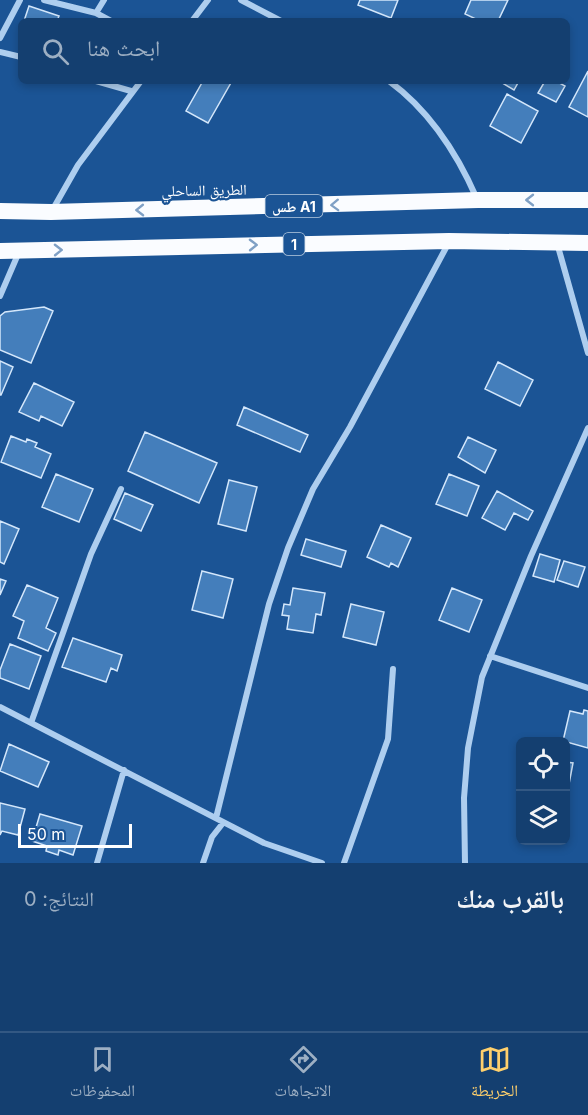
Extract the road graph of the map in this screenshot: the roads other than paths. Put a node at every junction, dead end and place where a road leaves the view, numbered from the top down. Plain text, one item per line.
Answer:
1 (20, 0) edge
2 (44, 0) edge
3 (104, 0) edge
4 (208, 0) edge
5 (242, 0) edge
6 (96, 13) junction
7 (105, 18) edge
8 (194, 18) edge
9 (275, 18) edge
10 (0, 38) edge
11 (0, 52) edge
12 (18, 56) edge
13 (106, 84) edge
14 (138, 84) edge
15 (393, 84) edge
16 (131, 91) junction
17 (478, 200) junction
18 (588, 200) edge
19 (0, 211) edge
20 (51, 212) junction
21 (449, 241) junction
22 (557, 242) junction
23 (588, 243) edge
24 (0, 251) edge
25 (19, 251) junction
26 (0, 296) edge
27 (586, 341) edge
28 (588, 353) edge
29 (588, 428) edge
30 (121, 489) dead end
31 (490, 656) junction
32 (393, 669) dead end
33 (588, 688) edge
34 (0, 707) edge
35 (31, 723) junction
36 (124, 770) junction
37 (216, 818) junction
38 (223, 823) junction
39 (97, 863) edge
40 (203, 863) edge
41 (322, 863) edge
42 (344, 863) edge
43 (465, 863) edge

1 - 10 street
2 - 6 street
3 - 6 street
4 - 8 street
5 - 9 street
6 - 7 street
11 - 12 street
13 - 16 street
14 - 16 street
15 - 17 street
16 - 20 street
18 -> 17 highway, الطريق الساحلي / طس A1
17 -> 20 highway, الطريق الساحلي / طس A1
19 - 20 highway, الطريق الساحلي / طس A1
21 - 22 highway, 1
25 -> 21 highway, 1
21 - 37 street
22 - 23 highway, 1
22 - 27 street
24 - 25 highway, 1
25 - 26 street
27 - 28 street
29 - 31 street
30 - 35 street
31 - 33 street
31 - 43 street
32 - 42 street
34 - 35 street
35 - 36 street
36 - 37 street
36 - 39 street
37 - 38 street
38 - 40 street
38 - 41 street

